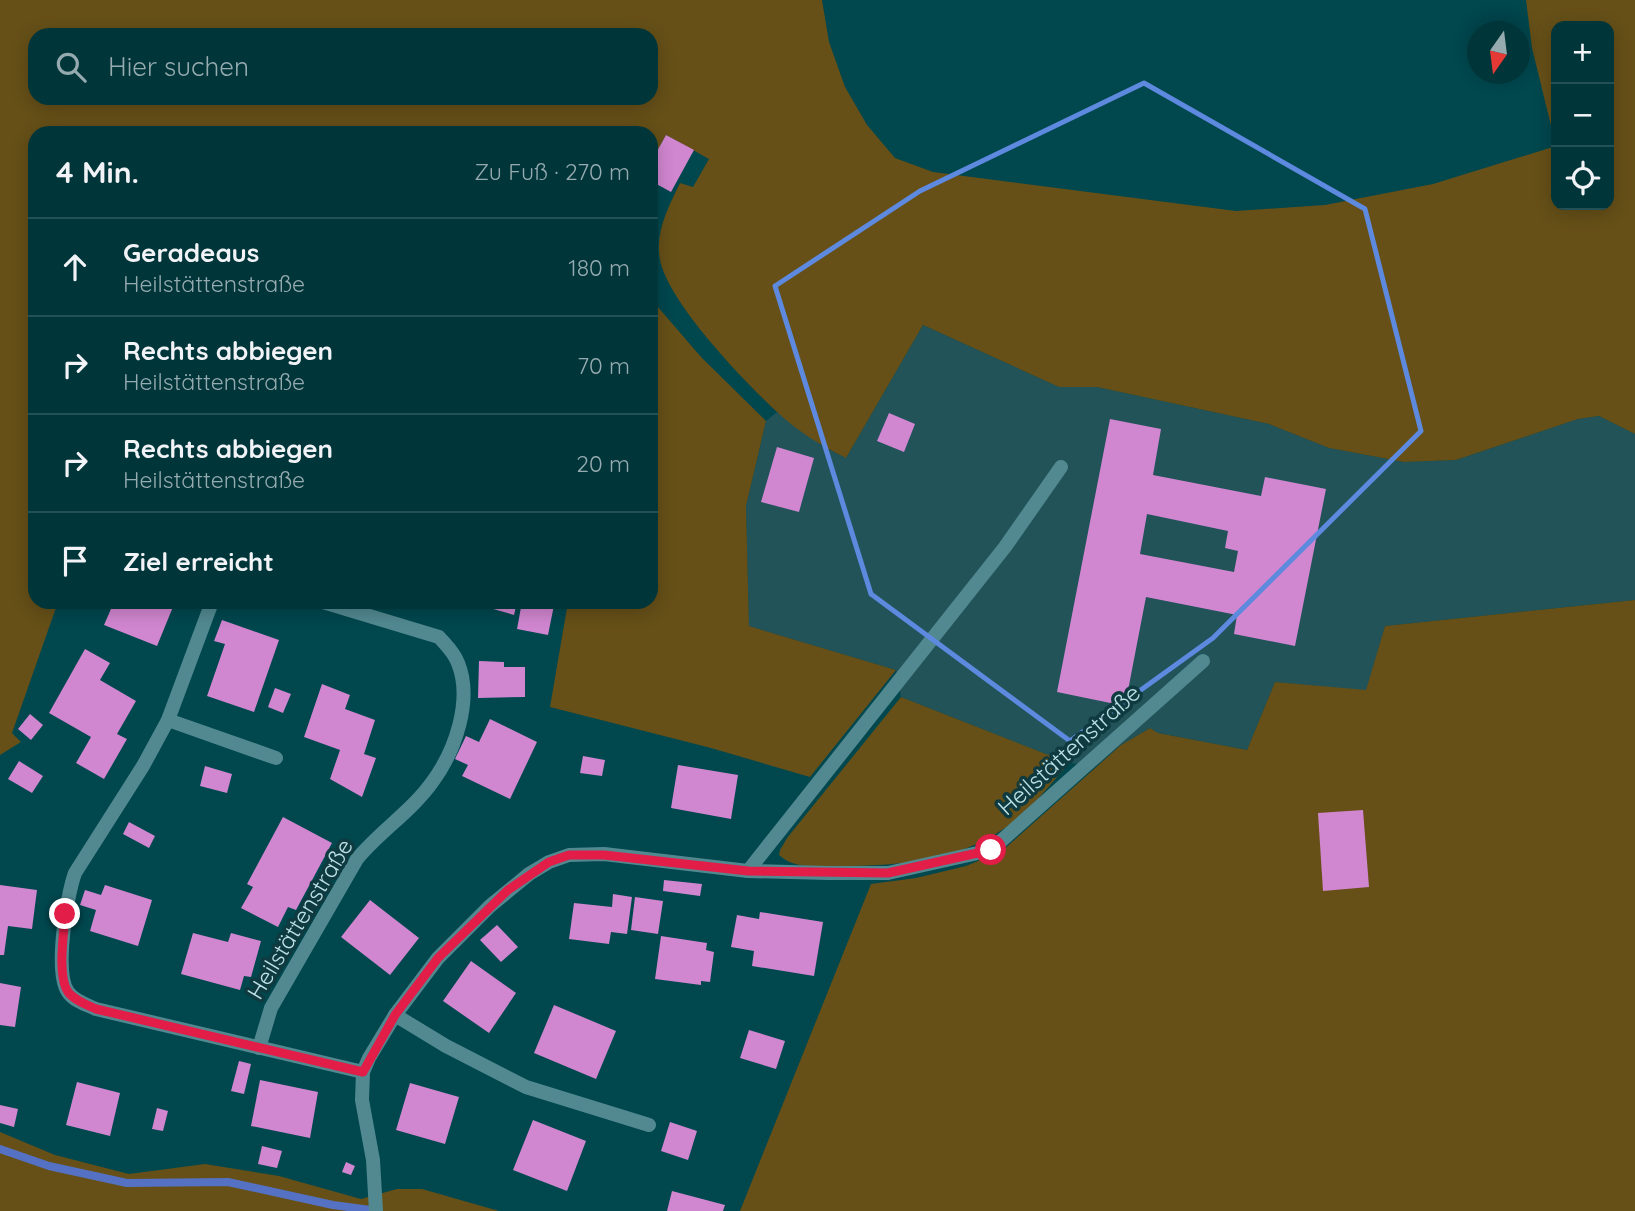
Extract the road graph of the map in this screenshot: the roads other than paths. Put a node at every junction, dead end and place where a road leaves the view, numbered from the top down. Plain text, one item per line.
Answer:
1 (1061, 467) dead end
2 (209, 609) edge
3 (346, 609) edge
4 (1203, 661) dead end
5 (168, 720) junction
6 (276, 758) dead end
7 (748, 871) junction
8 (395, 1015) junction
9 (259, 1048) junction
10 (363, 1072) junction
11 (649, 1125) dead end
12 (376, 1203) edge

1 - 7 street
2 - 5 street
3 - 9 street, Heilstättenstraße
4 - 7 street, Heilstättenstraße
5 - 6 street
5 - 9 street
7 - 8 street, Heilstättenstraße
8 - 10 street, Heilstättenstraße
8 - 11 street
9 - 10 street
10 - 12 street, Heilstättenstraße

